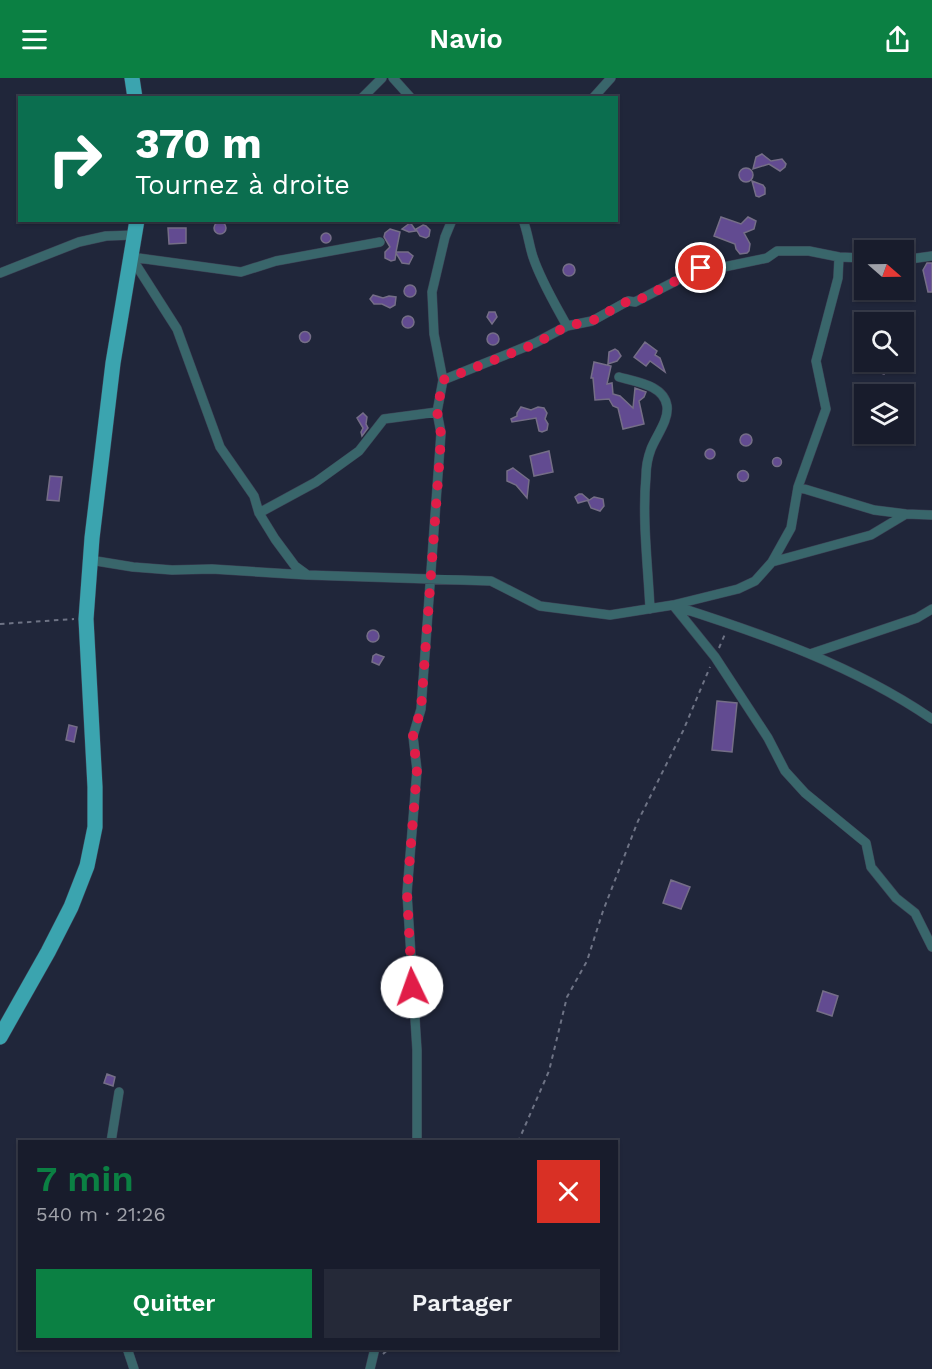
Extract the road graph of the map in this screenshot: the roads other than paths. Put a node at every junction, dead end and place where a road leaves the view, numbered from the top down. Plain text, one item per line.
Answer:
1 (132, 78) edge
2 (382, 78) edge
3 (393, 78) edge
4 (611, 78) edge
5 (135, 96) edge
6 (364, 96) edge
7 (409, 96) edge
8 (595, 96) edge
9 (451, 222) edge
10 (524, 222) edge
11 (136, 228) edge
12 (380, 243) dead end
13 (932, 256) edge
14 (131, 257) junction
15 (839, 257) junction
16 (854, 258) edge
17 (914, 258) edge
18 (0, 273) edge
19 (567, 326) junction
20 (619, 377) dead end
21 (443, 380) junction
22 (437, 411) junction
23 (798, 487) junction
24 (259, 513) junction
25 (906, 514) junction
26 (932, 515) edge
27 (90, 560) junction
28 (772, 562) junction
29 (308, 575) junction
30 (431, 578) junction
31 (674, 605) junction
32 (650, 609) junction
33 (932, 609) edge
34 (810, 654) junction
35 (932, 719) edge
36 (932, 948) edge
37 (0, 1036) edge
38 (119, 1092) dead end
39 (111, 1140) edge
40 (417, 1140) edge
41 (129, 1350) edge
42 (374, 1350) edge
43 (134, 1369) edge
44 (369, 1369) edge

1 - 5 main road
2 - 6 street
3 - 7 street
4 - 8 street
9 - 21 street
10 - 19 street
11 - 14 main road
11 - 18 street
12 - 14 street
13 - 17 street
14 - 24 street
14 - 27 main road
15 - 16 street
15 - 19 street
15 - 23 street
19 - 21 street
20 - 32 street
21 - 22 street
22 - 24 street
22 - 30 street
23 - 25 street
23 - 28 street
24 - 29 street
25 - 26 street
25 - 28 street
27 - 29 street
27 - 37 main road
28 - 31 street
29 - 30 street
30 - 32 street
30 - 40 street
31 - 32 street
31 - 34 street
31 - 36 street
33 - 34 street
34 - 35 street
38 - 39 street
41 - 43 street
42 - 44 street

